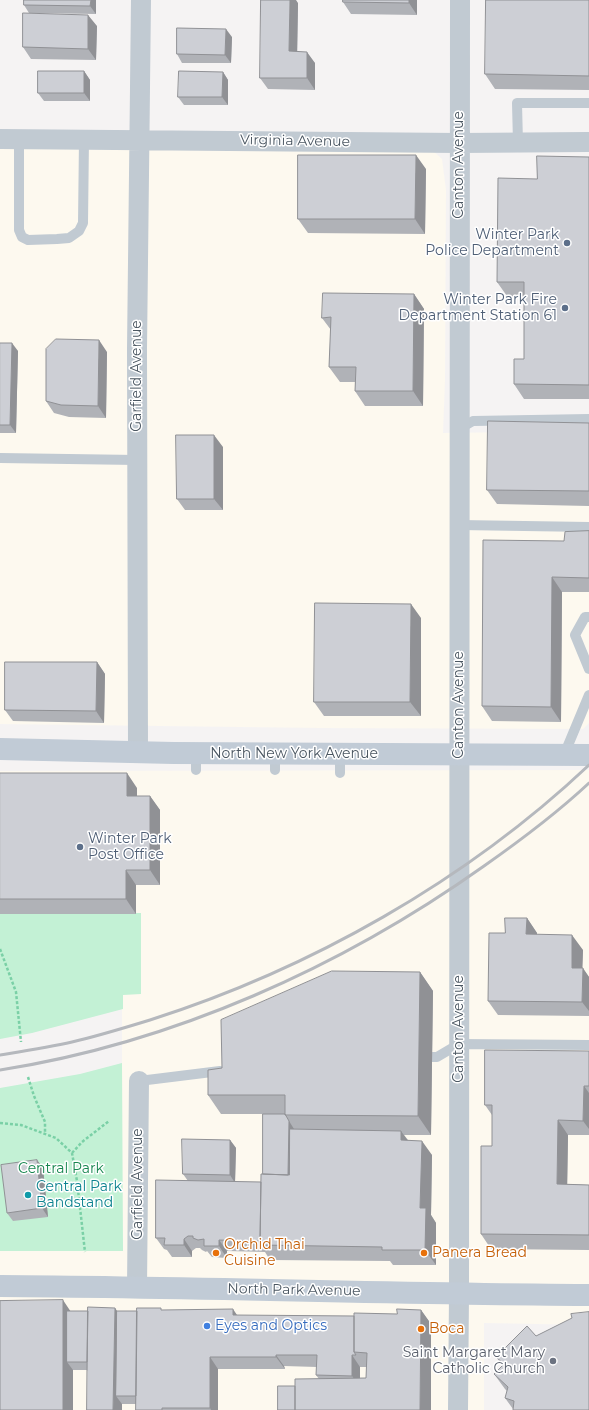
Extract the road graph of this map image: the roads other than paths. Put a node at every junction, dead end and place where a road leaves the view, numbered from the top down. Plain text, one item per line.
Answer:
1 (141, 0) edge
2 (460, 0) edge
3 (589, 103) edge
4 (10, 139) edge
5 (84, 139) junction
6 (140, 139) junction
7 (589, 142) edge
8 (459, 143) junction
9 (518, 143) junction
10 (589, 419) edge
11 (459, 429) junction
12 (0, 458) edge
13 (137, 460) junction
14 (459, 525) junction
15 (589, 527) edge
16 (589, 617) edge
17 (589, 669) edge
18 (589, 695) edge
19 (0, 749) edge
20 (138, 752) junction
21 (459, 754) junction
22 (564, 755) junction
23 (589, 755) edge
24 (459, 1044) junction
25 (589, 1045) edge
26 (432, 1057) dead end
27 (228, 1070) edge
28 (139, 1081) joint
29 (0, 1286) edge
30 (137, 1287) junction
31 (459, 1294) junction
32 (589, 1295) edge
33 (458, 1410) edge

1 - 6 street, Garfield Avenue
2 - 8 street, Canton Avenue
3 - 9 lane
4 - 5 street, Virginia Avenue
4 - 5 lane
5 - 6 street, Virginia Avenue
6 - 8 street, Virginia Avenue
6 - 13 street, Garfield Avenue
7 - 9 street, Virginia Avenue
8 - 9 street, Virginia Avenue
8 - 11 street, Canton Avenue
10 - 11 lane
11 - 14 street, Canton Avenue
12 - 13 lane
13 - 20 street, Garfield Avenue
14 - 15 lane
14 - 21 street, Canton Avenue
16 - 17 lane
18 - 22 lane
19 - 20 street, North New York Avenue
20 - 21 street, North New York Avenue
21 - 22 street, North New York Avenue
21 - 24 street, Canton Avenue
22 - 23 street, North New York Avenue
24 - 25 lane
24 - 26 lane
24 - 31 street, Canton Avenue
27 - 28 lane
28 - 30 street, Garfield Avenue
29 - 30 street, North Park Avenue
30 - 31 street, North Park Avenue
31 - 32 street, North Park Avenue
31 - 33 street, Canton Avenue

